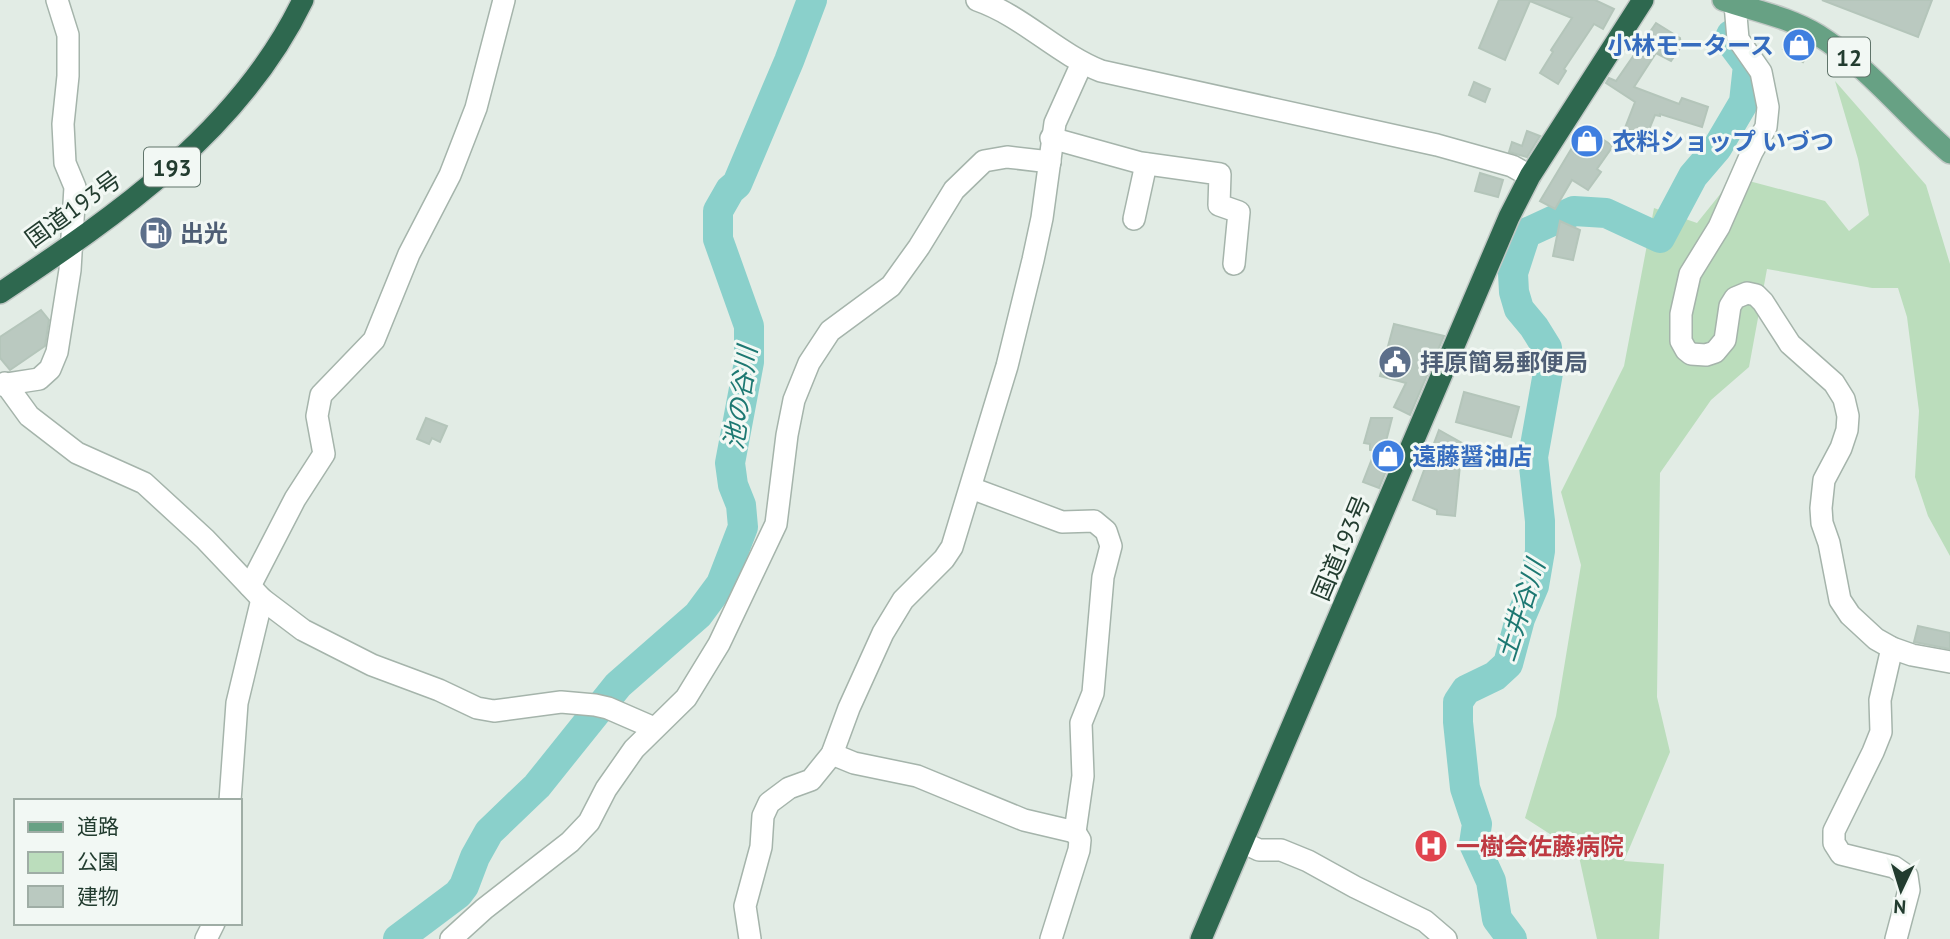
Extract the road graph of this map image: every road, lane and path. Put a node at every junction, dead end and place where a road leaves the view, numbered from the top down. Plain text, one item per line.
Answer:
1 (57, 0) edge
2 (303, 0) edge
3 (504, 0) edge
4 (978, 0) edge
5 (1643, 0) edge
6 (1729, 2) edge
7 (1082, 63) junction
8 (1051, 138) junction
9 (1950, 153) edge
10 (1050, 162) junction
11 (1146, 164) junction
12 (1530, 176) junction
13 (1135, 219) dead end
14 (71, 246) junction
15 (1234, 264) dead end
16 (0, 293) edge
17 (2, 384) edge
18 (971, 488) junction
19 (256, 593) junction
20 (1892, 648) junction
21 (1950, 662) edge
22 (654, 728) junction
23 (832, 754) junction
24 (230, 799) edge
25 (1075, 832) junction
26 (1244, 843) junction
27 (451, 939) edge
28 (750, 939) edge
29 (1051, 939) edge
30 (1201, 939) edge
31 (1446, 939) edge
32 (1896, 939) edge

1 - 14 street
2 - 14 highway, 国道193号 / 193
3 - 19 street
4 - 7 street
5 - 12 highway, 国道193号
6 - 9 main road, 12
6 - 20 street
7 - 8 street
7 - 12 street
8 - 10 street
8 - 11 street
10 - 18 street
10 - 22 street
11 - 13 street
11 - 15 street
12 - 26 highway, 国道193号
14 - 16 highway, 国道193号 / 193
14 - 17 street
17 - 19 street
18 - 23 street
18 - 25 street
19 - 22 street
19 - 24 street
20 - 21 street
20 - 32 street
22 - 27 street
23 - 25 street
23 - 28 street
25 - 29 street
26 - 30 highway, 国道193号
26 - 31 street

